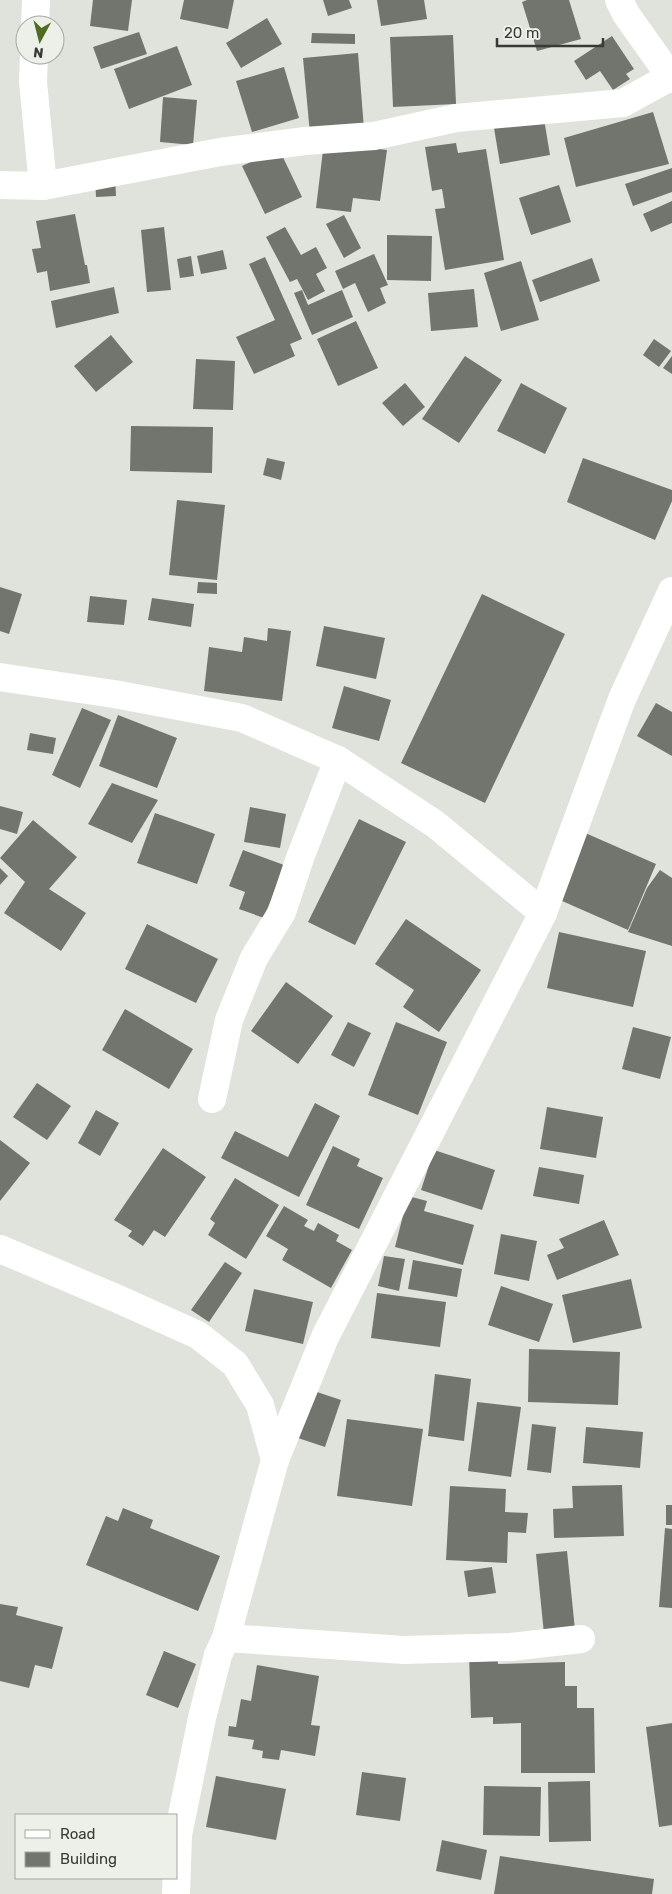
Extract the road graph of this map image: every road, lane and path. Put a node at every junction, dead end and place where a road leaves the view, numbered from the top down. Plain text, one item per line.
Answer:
1 (36, 0) edge
2 (630, 5) edge
3 (35, 15) edge
4 (34, 65) edge
5 (671, 78) edge
6 (0, 185) edge
7 (43, 186) junction
8 (672, 591) edge
9 (0, 677) edge
10 (338, 760) junction
11 (543, 913) junction
12 (212, 1100) dead end
13 (0, 1249) edge
14 (275, 1460) junction
15 (226, 1638) junction
16 (581, 1639) dead end
17 (178, 1835) edge
18 (177, 1879) edge
19 (176, 1894) edge

1 - 3 street
2 - 5 street
4 - 7 street
5 - 7 street
6 - 7 street
8 - 11 street
9 - 10 street
10 - 11 street
10 - 12 street
11 - 14 street
13 - 14 street
14 - 15 street
15 - 16 street
15 - 17 street
18 - 19 street

